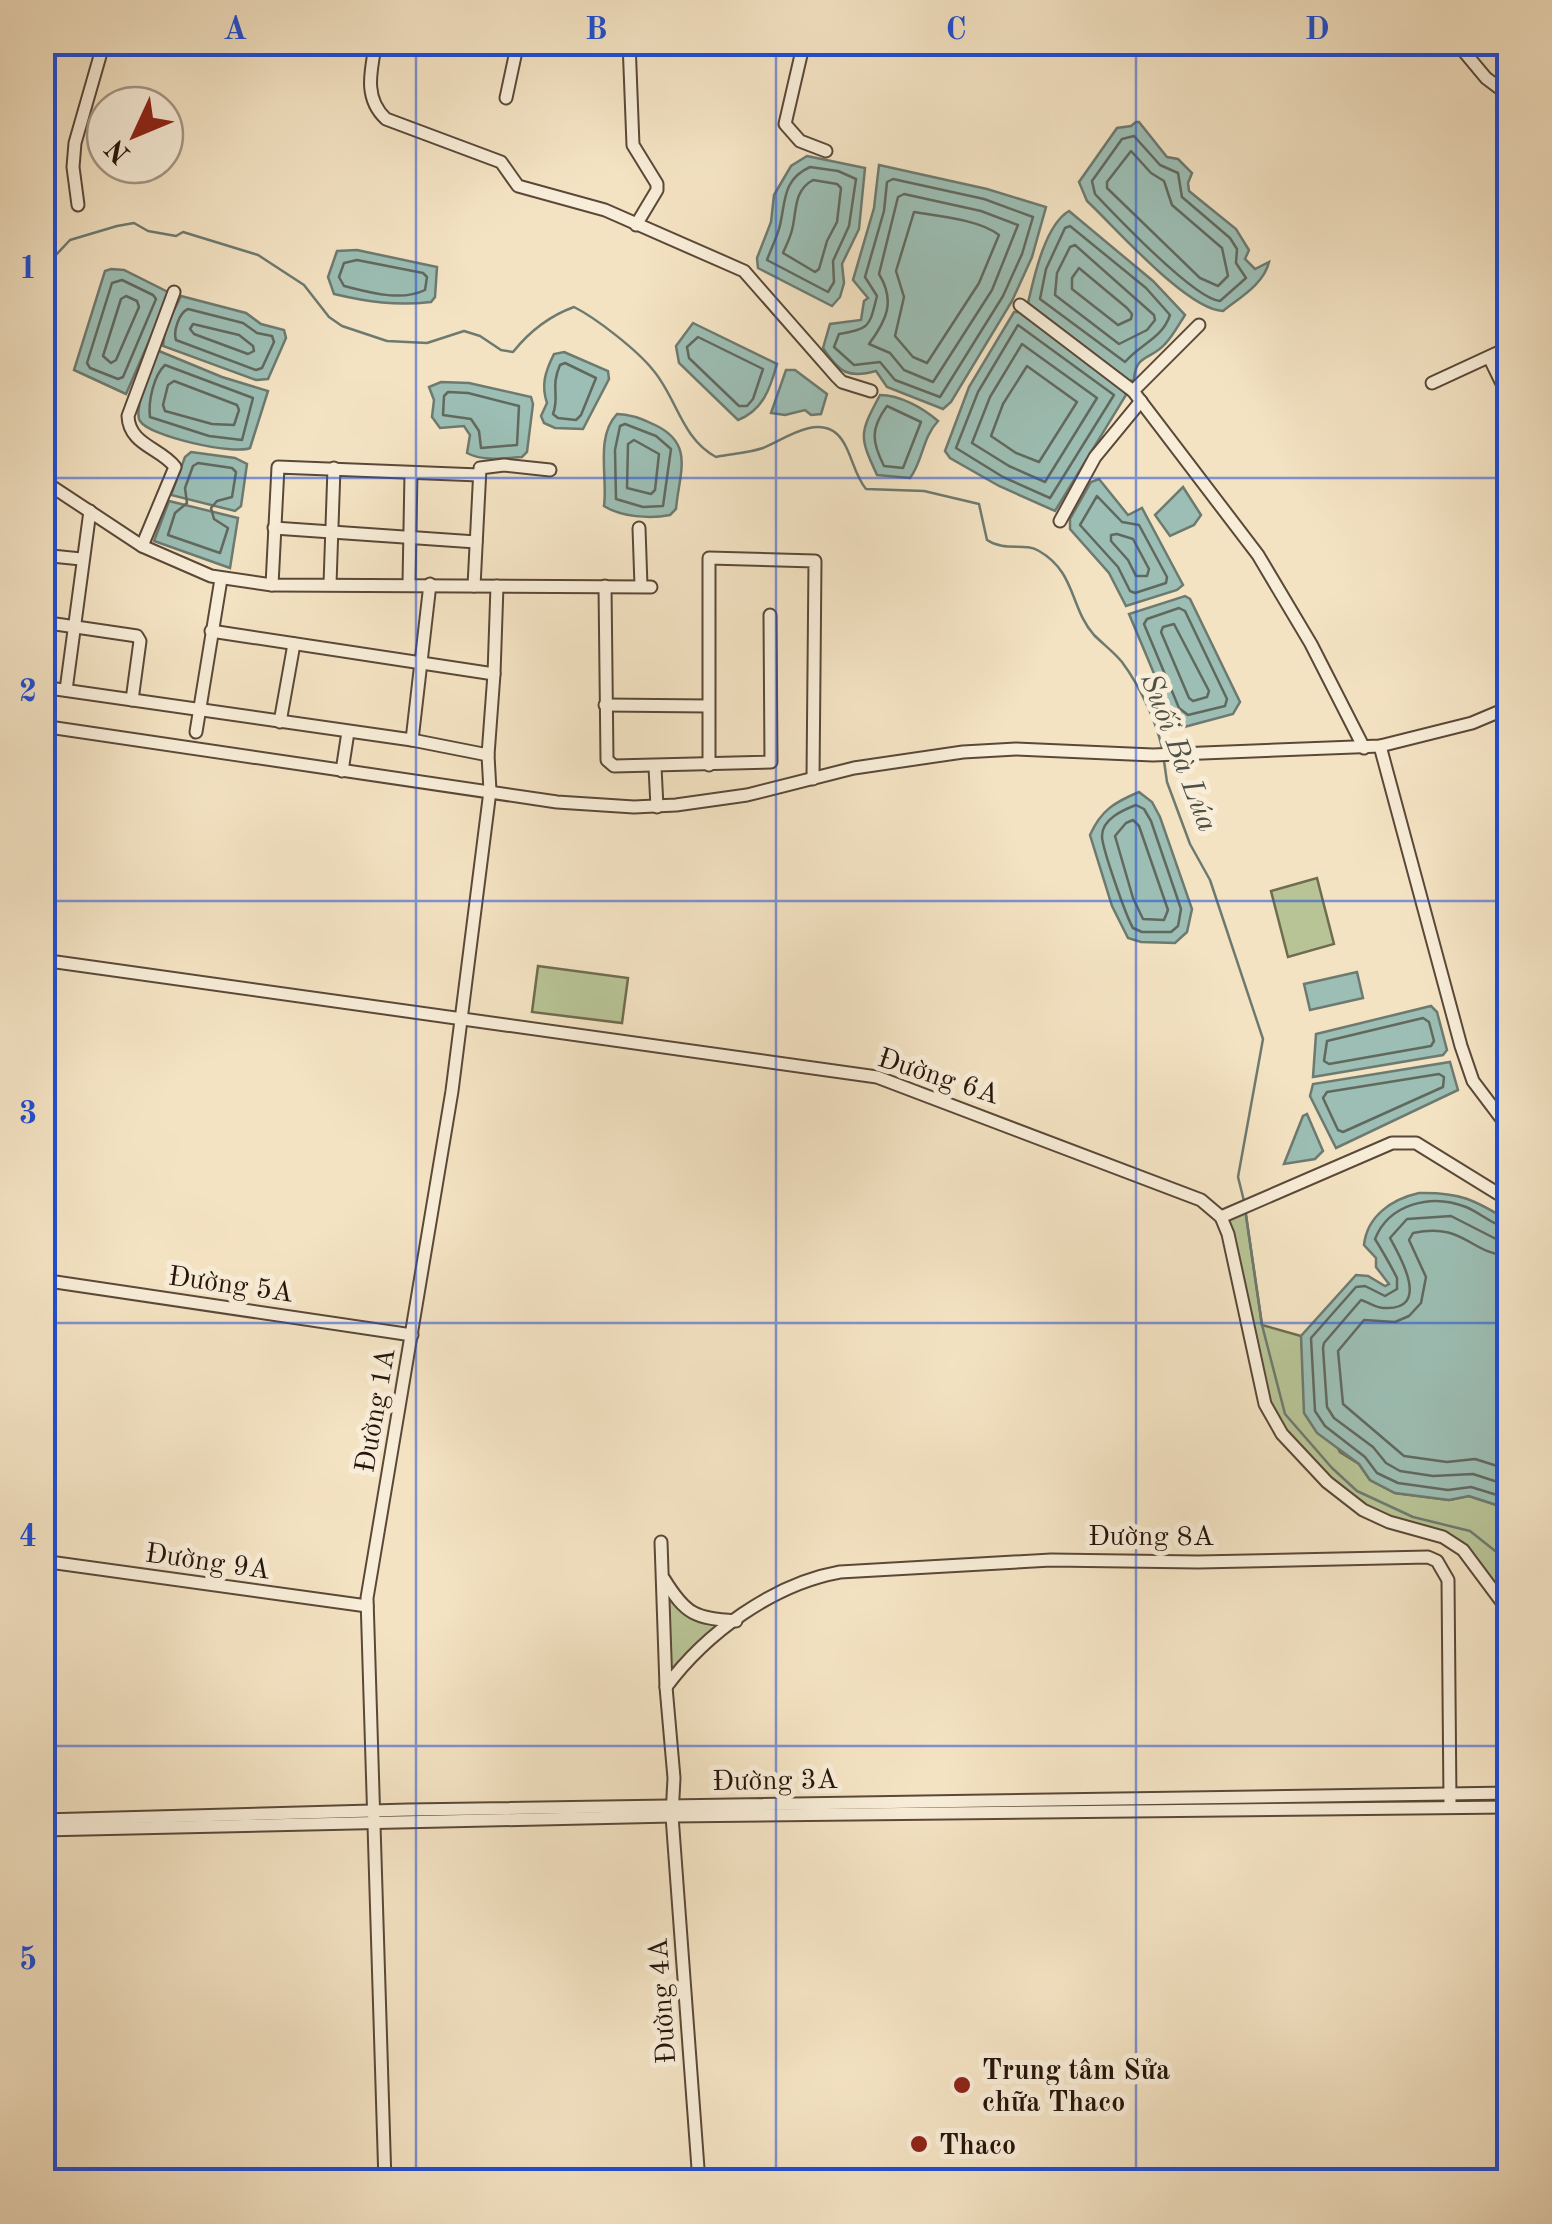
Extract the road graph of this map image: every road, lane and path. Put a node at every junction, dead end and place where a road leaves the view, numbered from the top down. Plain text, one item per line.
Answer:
1 (104, 42) edge
2 (376, 42) edge
3 (518, 42) edge
4 (629, 42) edge
5 (804, 42) edge
6 (1456, 42) edge
7 (1510, 96) edge
8 (506, 98) dead end
9 (826, 151) dead end
10 (78, 205) dead end
11 (636, 225) junction
12 (174, 292) dead end
13 (1020, 305) dead end
14 (1199, 325) dead end
15 (1510, 347) edge
16 (1489, 357) junction
17 (1432, 384) dead end
18 (871, 391) dead end
19 (1137, 396) junction
20 (1510, 400) edge
21 (334, 468) junction
22 (550, 470) dead end
23 (411, 473) junction
24 (479, 475) junction
25 (42, 480) edge
26 (90, 511) junction
27 (1060, 521) dead end
28 (274, 528) junction
29 (639, 528) dead end
30 (331, 530) junction
31 (410, 537) junction
32 (476, 542) junction
33 (142, 546) junction
34 (42, 555) edge
35 (81, 559) junction
36 (222, 579) junction
37 (330, 584) junction
38 (409, 584) junction
39 (430, 584) junction
40 (272, 585) junction
41 (474, 586) junction
42 (497, 586) junction
43 (604, 586) junction
44 (770, 614) dead end
45 (42, 622) edge
46 (74, 627) junction
47 (211, 631) junction
48 (294, 644) junction
49 (422, 664) junction
50 (494, 674) junction
51 (42, 687) edge
52 (66, 690) junction
53 (132, 700) junction
54 (605, 704) junction
55 (708, 706) junction
56 (1510, 706) edge
57 (199, 710) junction
58 (280, 722) junction
59 (42, 726) edge
60 (196, 732) dead end
61 (348, 732) junction
62 (412, 740) junction
63 (1380, 746) junction
64 (1364, 748) junction
65 (488, 755) junction
66 (656, 766) junction
67 (709, 766) junction
68 (342, 771) junction
69 (813, 779) junction
70 (490, 790) junction
71 (656, 807) junction
72 (42, 960) edge
73 (462, 1020) junction
74 (1510, 1130) edge
75 (1510, 1202) edge
76 (1226, 1214) junction
77 (42, 1280) edge
78 (412, 1334) junction
79 (662, 1542) dead end
80 (42, 1562) edge
81 (662, 1576) junction
82 (367, 1606) junction
83 (1510, 1613) edge
84 (736, 1621) junction
85 (666, 1687) junction
86 (1510, 1794) edge
87 (1450, 1801) junction
88 (1510, 1807) edge
89 (672, 1811) junction
90 (376, 1816) junction
91 (42, 1820) edge
92 (42, 1830) edge
93 (385, 2182) edge
94 (699, 2182) edge

1 - 10 street
2 - 11 street
3 - 8 street
4 - 11 street
5 - 9 street
6 - 7 street
11 - 18 street
12 - 33 street
13 - 19 street
14 - 19 street
15 - 16 street
16 - 17 street
16 - 20 street
19 - 27 street
19 - 64 street
21 - 23 street
21 - 28 street
21 - 30 street
22 - 24 street
23 - 24 street
23 - 31 street
24 - 32 street
25 - 26 street
26 - 33 street
26 - 35 street
28 - 30 street
28 - 40 street
29 - 43 street
30 - 31 street
30 - 37 street
31 - 32 street
31 - 38 street
32 - 41 street
33 - 36 street
34 - 35 street
35 - 46 street
36 - 40 street
36 - 47 street
37 - 38 street
37 - 40 street
38 - 39 street
39 - 41 street
39 - 49 street
41 - 42 street
42 - 43 street
42 - 50 street, Đường 1A
43 - 54 street
44 - 67 street
45 - 46 street
46 - 52 street
46 - 53 street
47 - 48 street
47 - 57 street
48 - 49 street
48 - 58 street
49 - 50 street
49 - 62 street
50 - 65 street, Đường 1A
51 - 52 street
52 - 53 street
53 - 57 street
54 - 55 street
54 - 66 street
55 - 67 street
55 - 69 street
56 - 63 street
57 - 58 street
57 - 60 street
58 - 61 street
59 - 68 street
61 - 62 street
61 - 68 street
62 - 65 street
63 - 64 street
63 - 74 street
64 - 69 street
65 - 70 street, Đường 1A
66 - 67 street
66 - 71 street
68 - 70 street
69 - 71 street
70 - 71 street
70 - 73 street, Đường 1A
72 - 73 street, Đường 6A
73 - 76 street, Đường 6A
73 - 78 street, Đường 1A
75 - 76 street
76 - 83 street
77 - 78 street, Đường 5A
78 - 82 street, Đường 1A
79 - 81 street, Đường 4A
80 - 82 street, Đường 9A
81 - 84 street
81 - 85 street, Đường 4A
82 - 90 street, Đường 1A
84 - 85 street, Đường 8A
84 - 87 street, Đường 8A
85 - 89 street, Đường 4A
86 - 87 street, Đường 3A
87 - 88 street, Đường 3A
87 - 89 street, Đường 3A
89 - 90 street, Đường 3A
89 - 94 street, Đường 4A
90 - 91 street, Đường 3A
90 - 92 street, Đường 3A
90 - 93 street, Đường 1A

